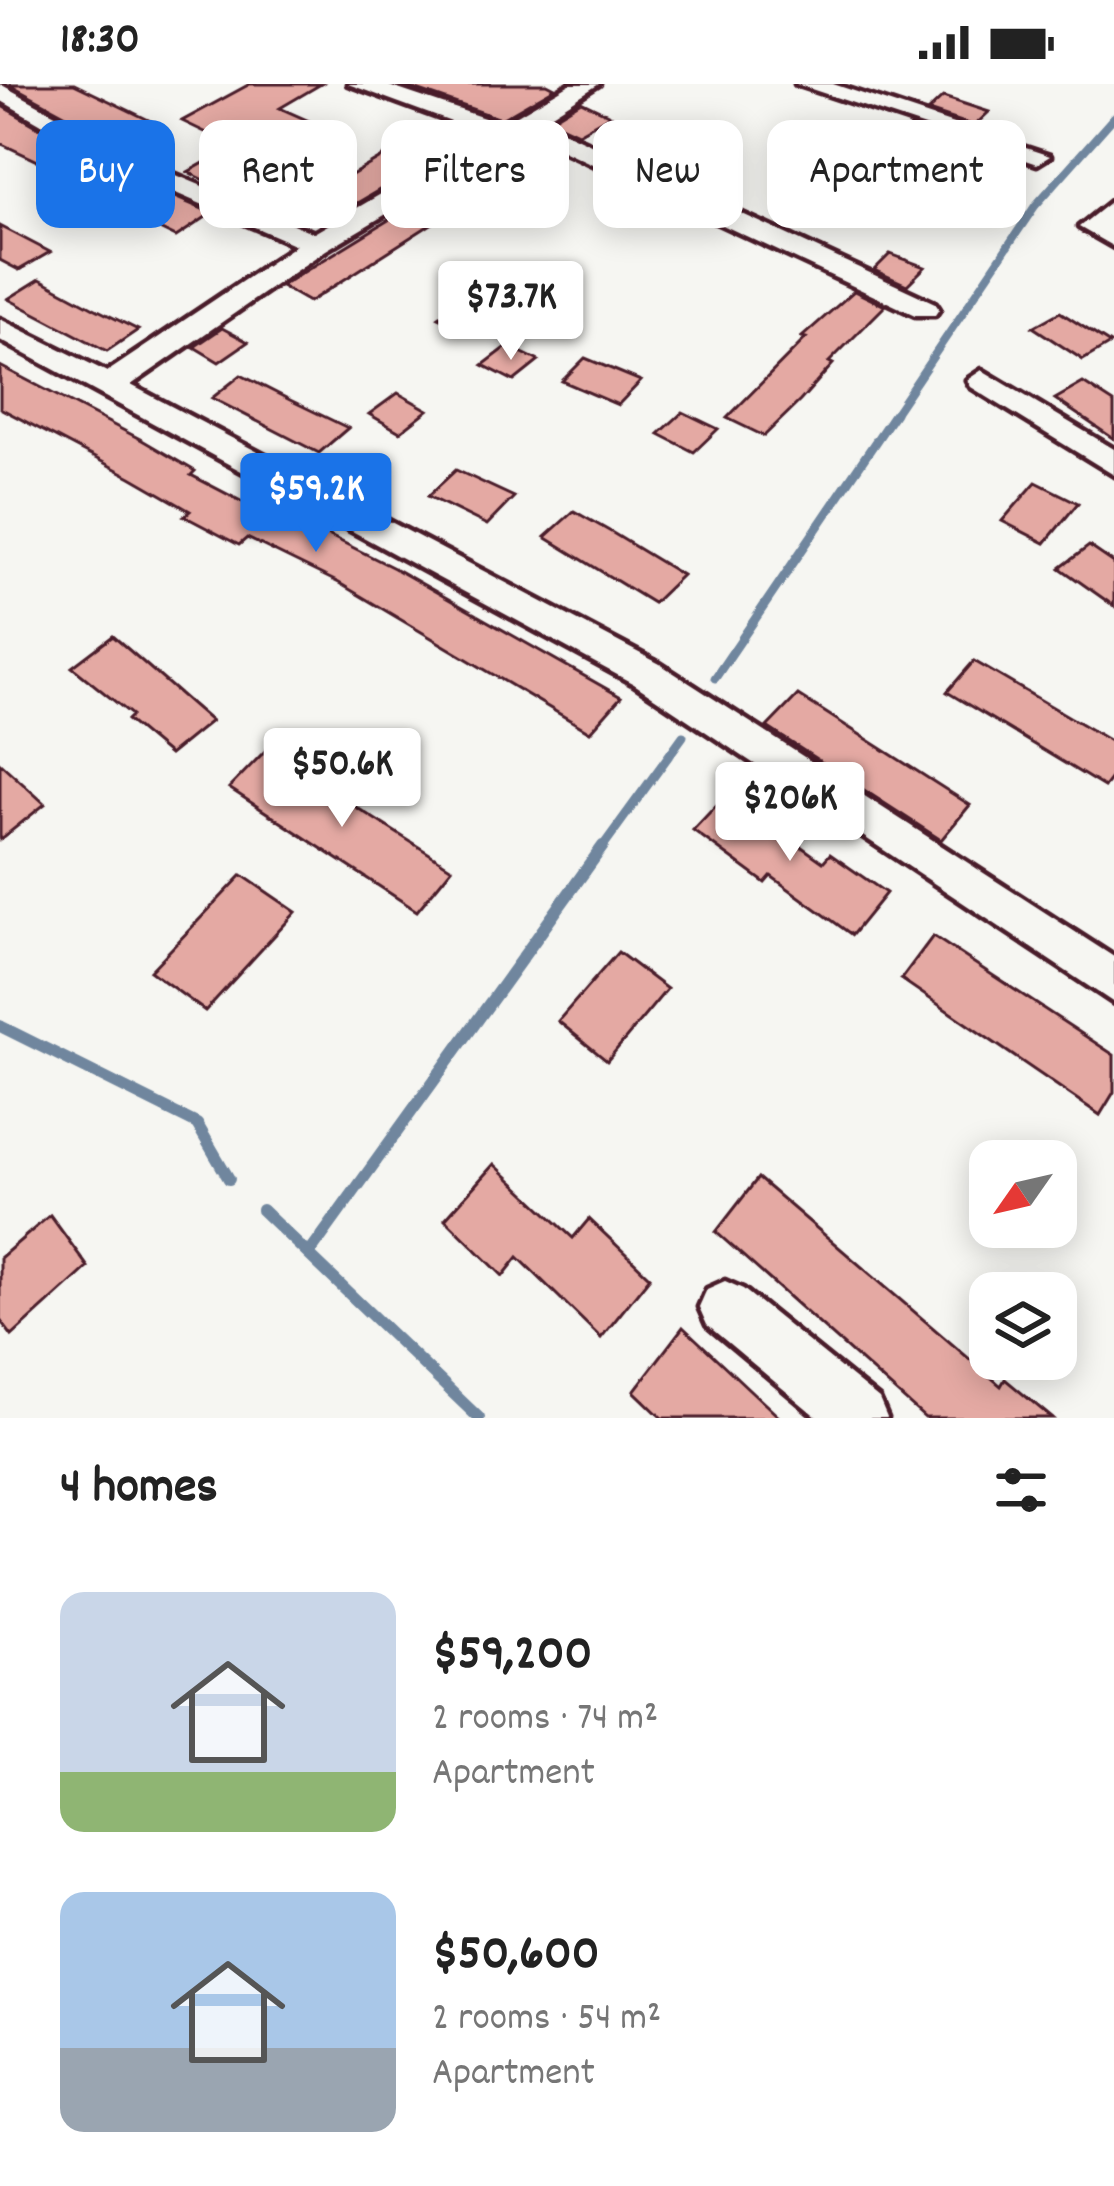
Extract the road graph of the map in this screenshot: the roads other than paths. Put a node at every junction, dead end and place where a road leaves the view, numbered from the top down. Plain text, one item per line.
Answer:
1 (360, 84) edge
2 (587, 84) edge
3 (808, 84) edge
4 (0, 90) edge
5 (485, 120) edge
6 (526, 120) edge
7 (569, 153) edge
8 (1037, 156) dead end
9 (381, 206) edge
10 (316, 244) junction
11 (926, 309) dead end
12 (0, 328) edge
13 (982, 380) dead end
14 (108, 386) junction
15 (1114, 464) edge
16 (1114, 982) edge
17 (725, 1307) dead end
18 (860, 1418) edge

1 - 5 street
2 - 6 street
3 - 8 street
4 - 10 street
7 - 11 street
9 - 10 street
10 - 14 street
12 - 14 street
13 - 15 street
14 - 16 street
17 - 18 street

